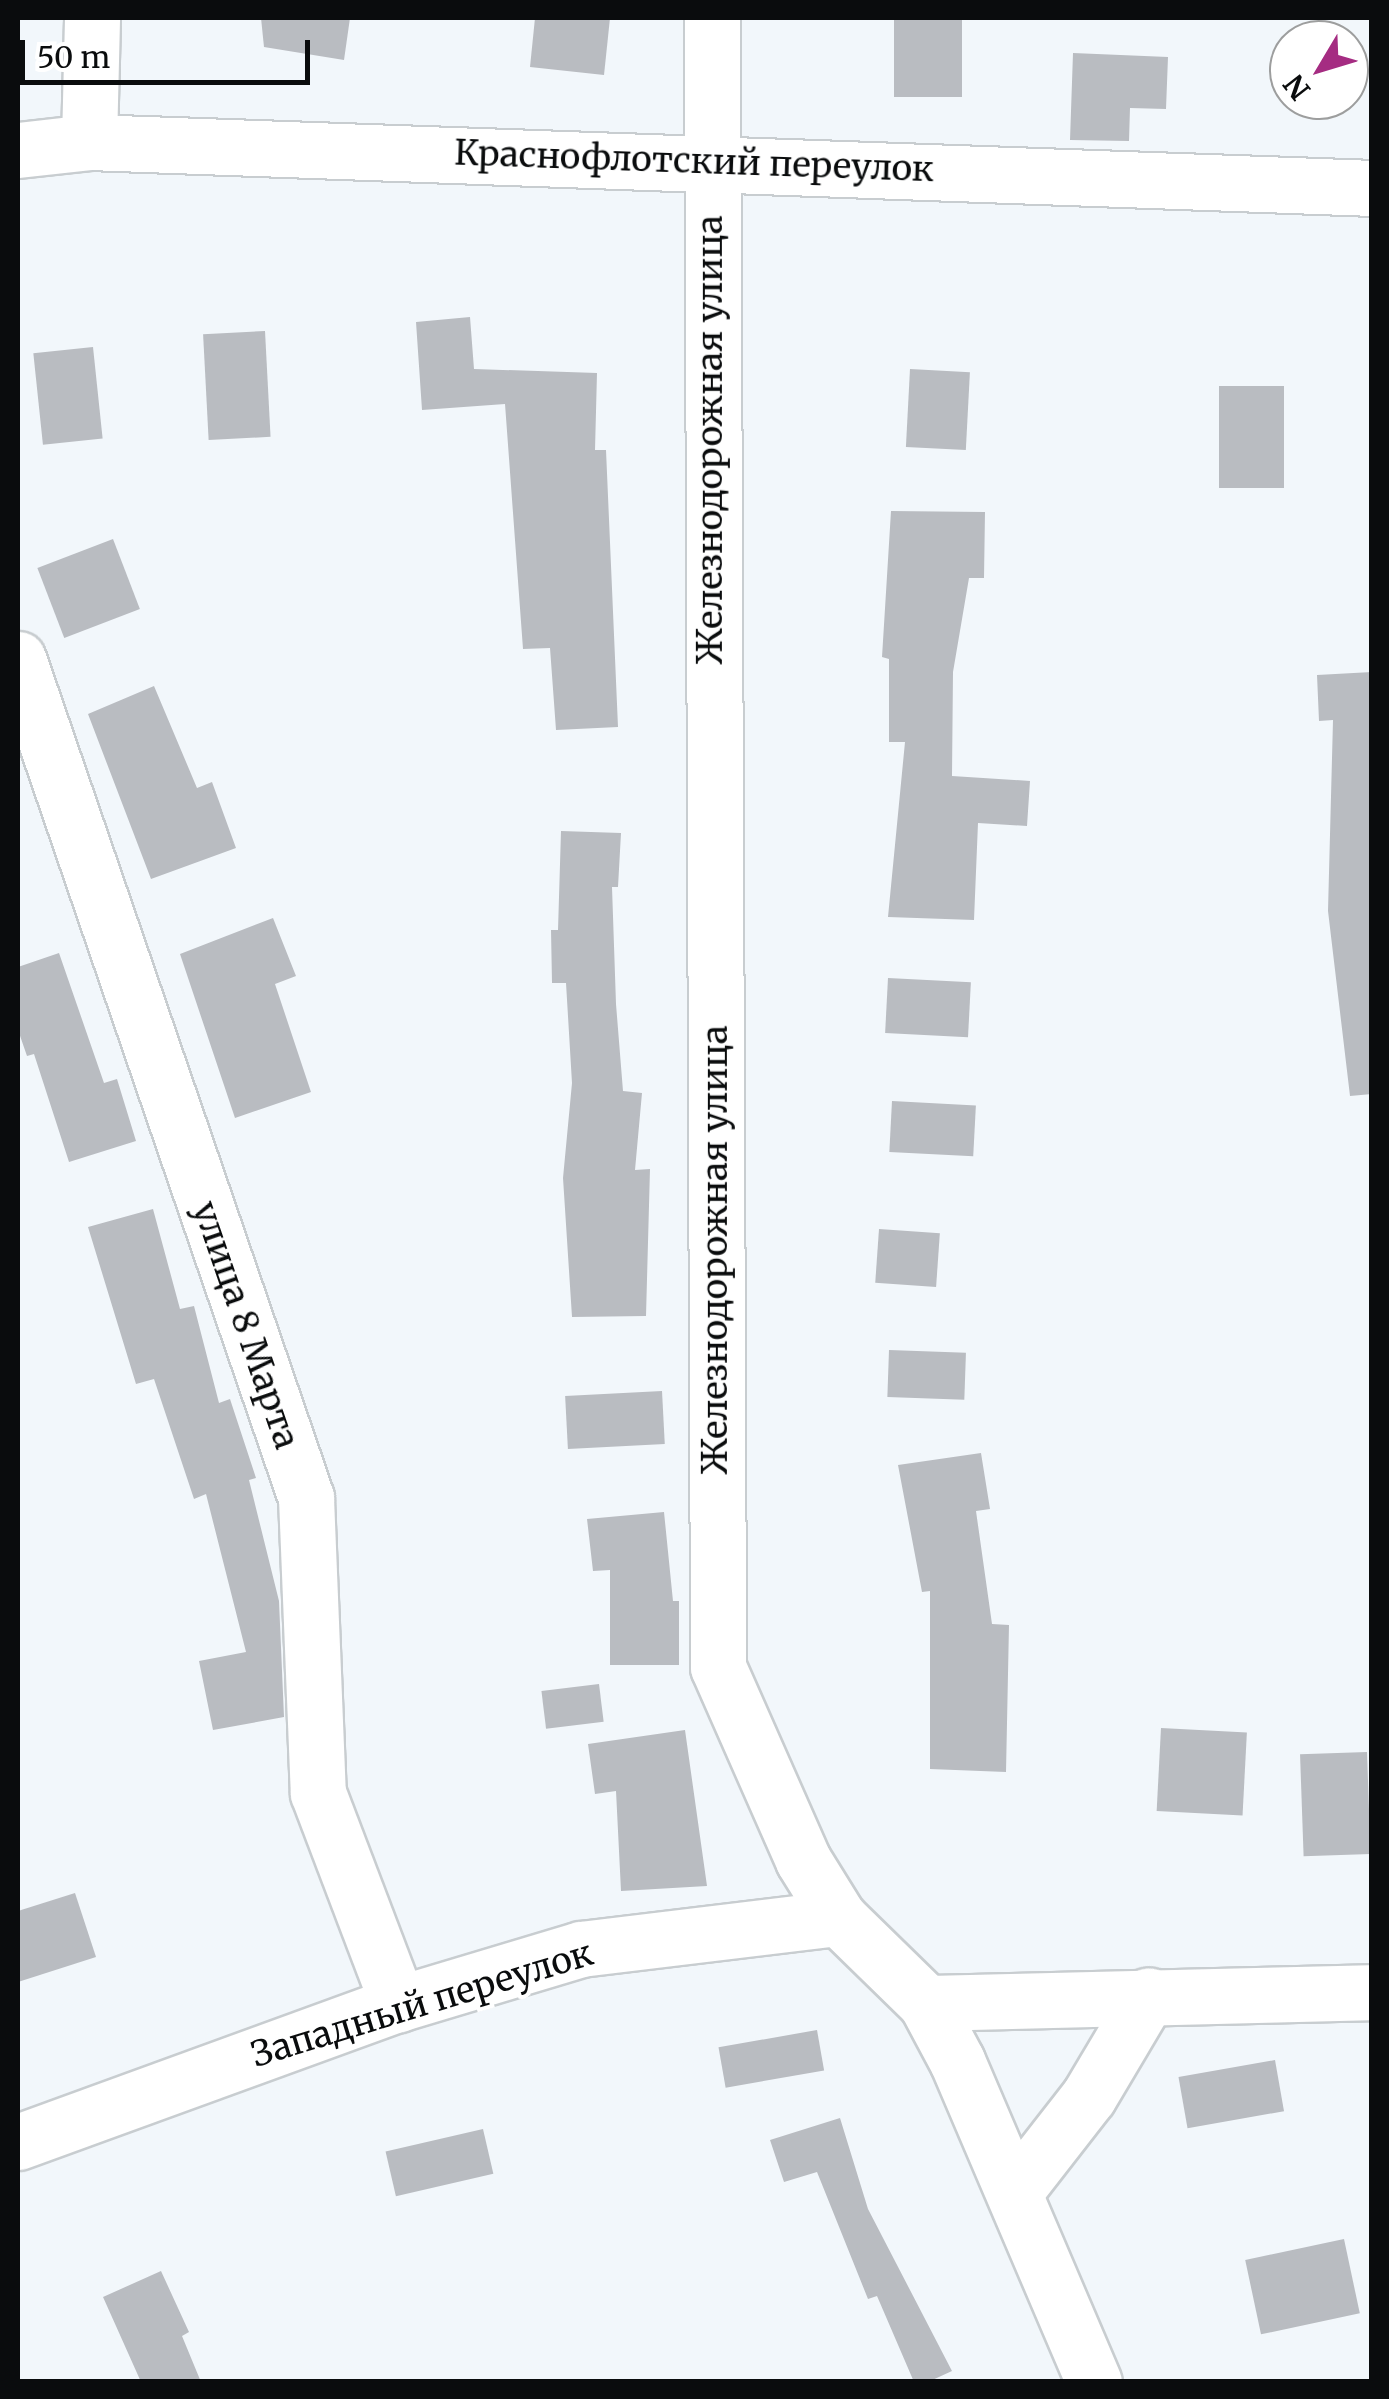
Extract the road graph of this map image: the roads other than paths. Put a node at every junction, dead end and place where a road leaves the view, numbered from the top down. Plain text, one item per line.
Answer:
1 (92, 18) edge
2 (712, 18) edge
3 (89, 142) junction
4 (18, 150) edge
5 (708, 160) junction
6 (1372, 188) edge
7 (18, 659) edge
8 (839, 1918) junction
9 (1372, 1992) edge
10 (1149, 1995) junction
11 (926, 2003) junction
12 (398, 2004) junction
13 (18, 2142) edge
14 (1015, 2192) junction
15 (1094, 2382) edge

1 - 3 street
2 - 5 street, Железнодорожная улица
3 - 4 street, Краснофлотский переулок
3 - 5 street, Краснофлотский переулок
5 - 6 street, Краснофлотский переулок
5 - 8 street, Железнодорожная улица
7 - 12 street, улица 8 Марта
8 - 11 street, Железнодорожная улица
8 - 12 street, Западный переулок
9 - 10 street
10 - 11 street
10 - 14 street
11 - 14 street, Железнодорожная улица
12 - 13 street, Западный переулок
14 - 15 street, Железнодорожная улица

